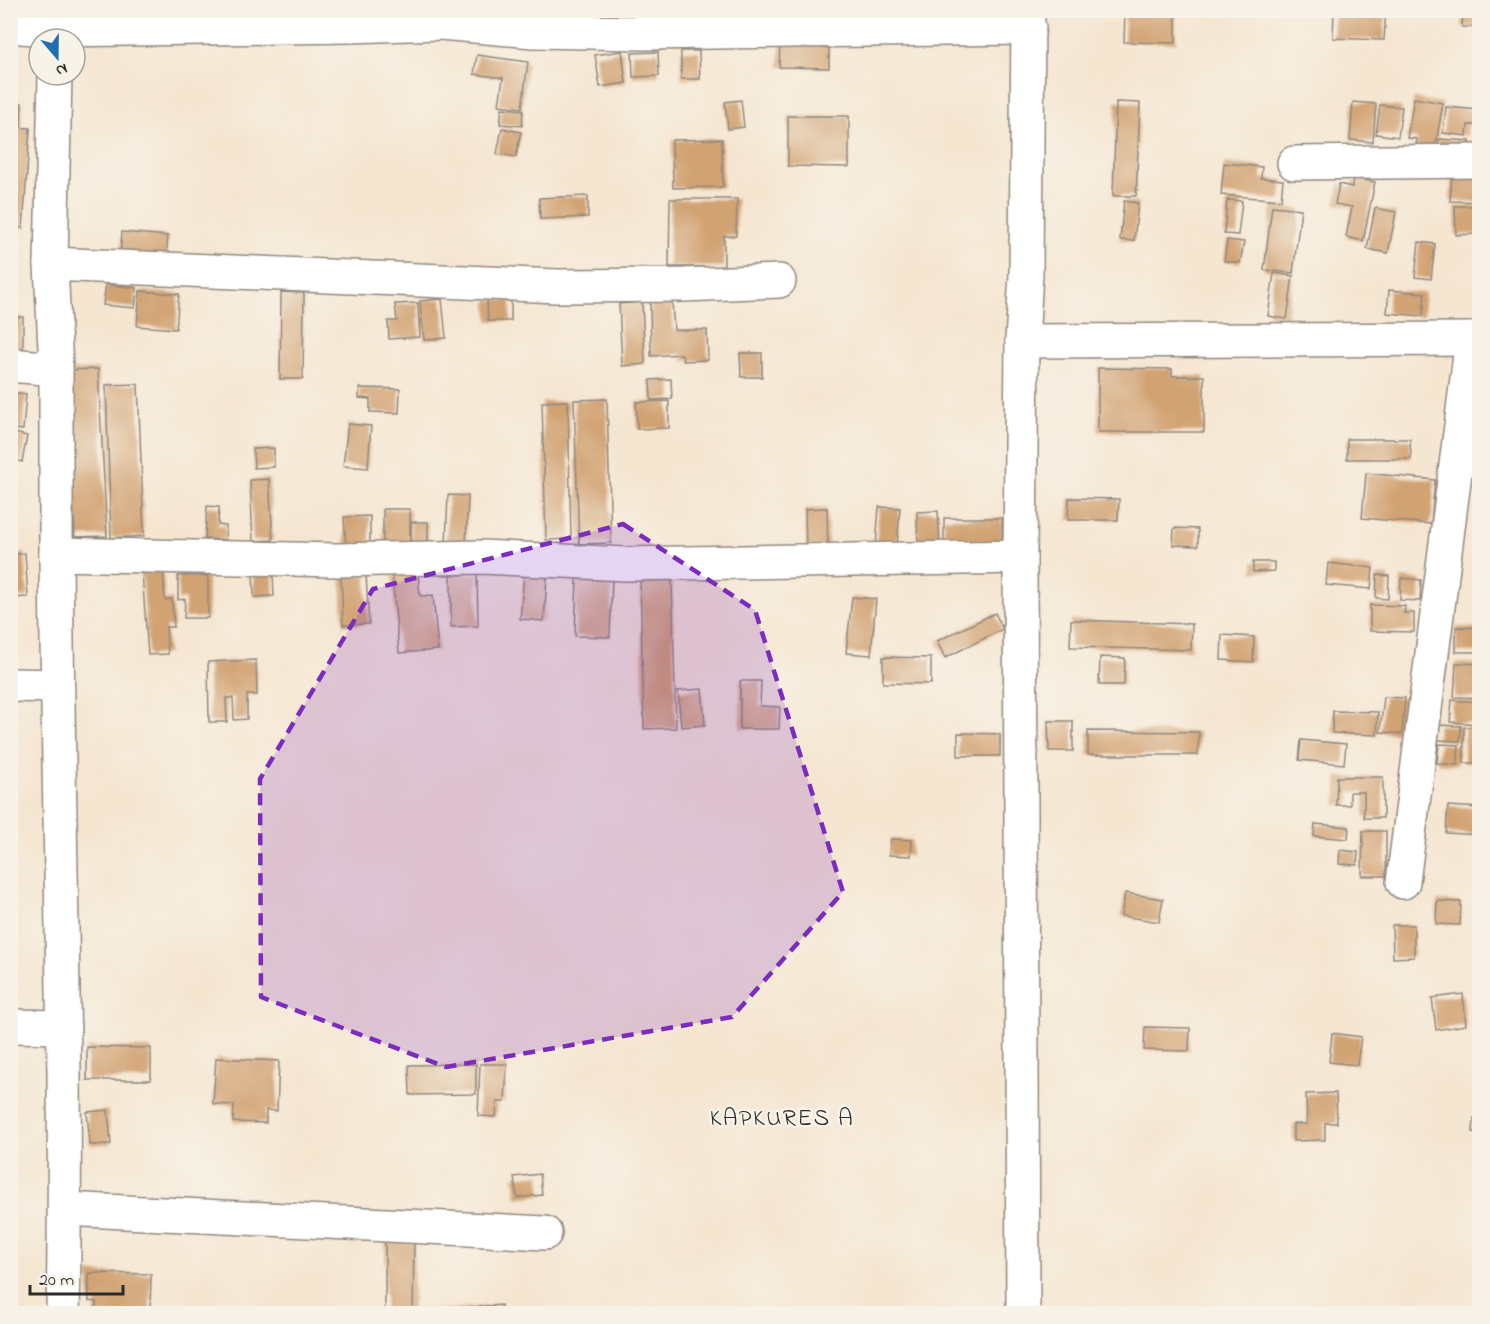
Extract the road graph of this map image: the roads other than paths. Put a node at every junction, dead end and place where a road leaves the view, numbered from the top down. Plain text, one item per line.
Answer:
1 (1028, 19) edge
2 (10, 26) edge
3 (55, 27) edge
4 (55, 87) edge
5 (1479, 161) edge
6 (1294, 163) dead end
7 (51, 264) junction
8 (779, 281) dead end
9 (1476, 339) edge
10 (1022, 341) junction
11 (10, 365) edge
12 (56, 369) junction
13 (56, 554) junction
14 (1020, 557) junction
15 (10, 685) edge
16 (57, 686) junction
17 (1403, 882) dead end
18 (10, 1026) edge
19 (64, 1027) junction
20 (65, 1209) junction
21 (545, 1233) dead end
22 (63, 1314) edge
23 (1023, 1314) edge

1 - 3 street
1 - 10 street
2 - 3 street
4 - 7 street
5 - 6 street
7 - 8 street
7 - 12 street
9 - 10 street
9 - 17 street
10 - 14 street
11 - 12 street
12 - 13 street
13 - 14 street
13 - 16 street
14 - 23 street
15 - 16 street
16 - 19 street
18 - 19 street
19 - 20 street
20 - 21 street
20 - 22 street

